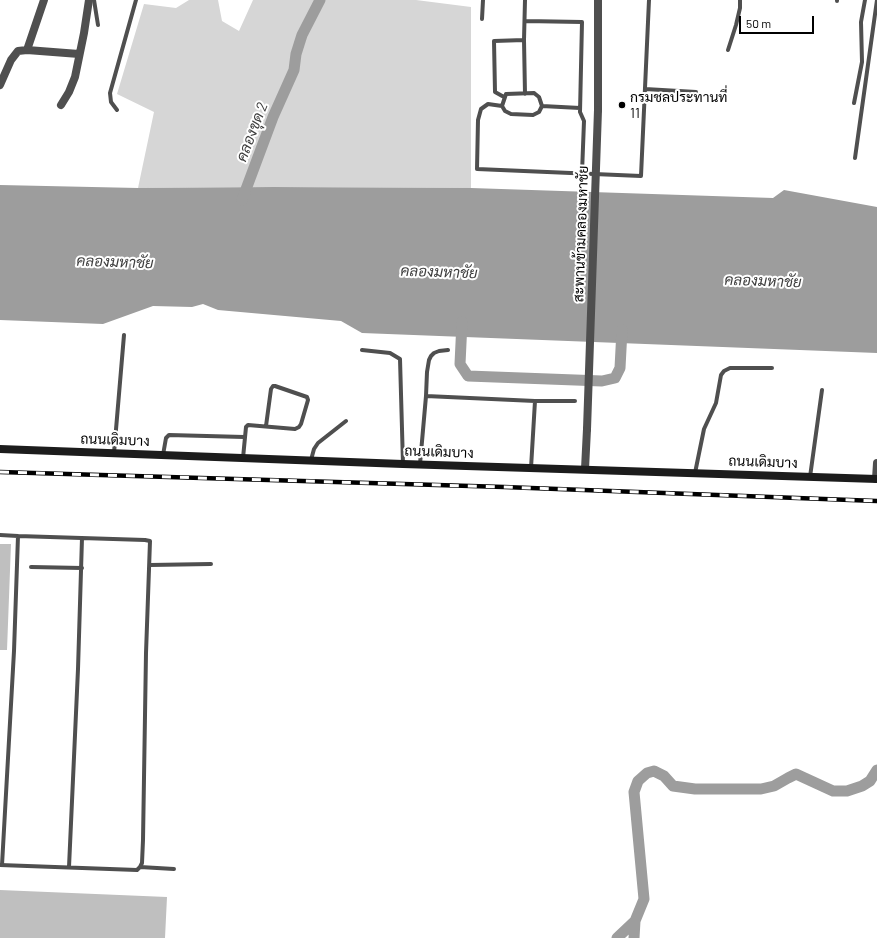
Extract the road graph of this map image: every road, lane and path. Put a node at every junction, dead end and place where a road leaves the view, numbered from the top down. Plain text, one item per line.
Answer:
1 (44, 0) edge
2 (89, 0) edge
3 (94, 0) edge
4 (136, 0) edge
5 (483, 0) edge
6 (525, 0) edge
7 (598, 0) edge
8 (649, 0) edge
9 (740, 0) edge
10 (865, 0) edge
11 (877, 0) edge
12 (482, 19) dead end
13 (525, 21) junction
14 (98, 25) dead end
15 (524, 40) junction
16 (27, 50) junction
17 (728, 50) dead end
18 (79, 54) junction
19 (0, 85) edge
20 (645, 89) junction
21 (696, 92) dead end
22 (525, 94) junction
23 (504, 97) junction
24 (854, 103) dead end
25 (61, 104) dead end
26 (502, 106) junction
27 (542, 106) junction
28 (580, 108) junction
29 (117, 110) dead end
30 (854, 158) dead end
31 (582, 173) junction
32 (124, 335) dead end
33 (362, 350) dead end
34 (448, 350) dead end
35 (772, 368) dead end
36 (822, 390) dead end
37 (426, 396) junction
38 (535, 401) junction
39 (575, 401) dead end
40 (346, 421) dead end
41 (266, 426) junction
42 (244, 437) junction
43 (0, 449) edge
44 (114, 453) junction
45 (163, 455) junction
46 (244, 458) junction
47 (311, 461) junction
48 (877, 463) edge
49 (403, 464) junction
50 (420, 464) junction
51 (531, 468) junction
52 (585, 469) junction
53 (694, 473) junction
54 (810, 477) junction
55 (877, 479) edge
56 (0, 534) edge
57 (18, 536) junction
58 (82, 538) junction
59 (211, 564) dead end
60 (150, 565) junction
61 (31, 567) dead end
62 (82, 568) junction
63 (1, 865) edge
64 (69, 867) junction
65 (140, 867) junction
66 (174, 869) dead end

1 - 16 street
2 - 18 street
3 - 14 lane
4 - 29 lane
5 - 12 lane
6 - 13 lane
7 - 52 street, สะพานข้ามคลองมหาชัย, bridge
8 - 20 lane
9 - 17 lane
10 - 24 lane
11 - 30 lane
13 - 15 lane
13 - 28 lane
15 - 22 lane
15 - 23 lane
16 - 18 street
16 - 19 street
18 - 25 street
20 - 21 lane
20 - 31 lane
22 - 23 lane
22 - 27 lane
23 - 26 lane
26 - 27 lane
26 - 31 lane
27 - 28 lane
28 - 31 lane
32 - 44 lane
33 - 49 lane
34 - 37 lane
35 - 53 lane
36 - 54 lane
37 - 38 lane
37 - 50 lane
38 - 39 lane
38 - 51 lane
40 - 47 lane
41 - 41 lane
41 - 42 lane
42 - 45 lane
42 - 46 lane
43 - 44 street, ถนนเดิมบาง
44 - 45 street, ถนนเดิมบาง
45 - 46 street, ถนนเดิมบาง
46 - 47 street, ถนนเดิมบาง
47 - 49 street, ถนนเดิมบาง
48 - 55 street
49 - 50 street, ถนนเดิมบาง
50 - 51 street, ถนนเดิมบาง
51 - 52 street, ถนนเดิมบาง
52 - 53 street, ถนนเดิมบาง
53 - 54 street, ถนนเดิมบาง
54 - 55 street, ถนนเดิมบาง
56 - 57 lane
57 - 58 lane
57 - 63 lane
58 - 60 lane
58 - 62 lane
59 - 60 lane
60 - 65 lane
61 - 62 lane
62 - 64 lane
63 - 64 lane
64 - 65 lane
65 - 66 lane

